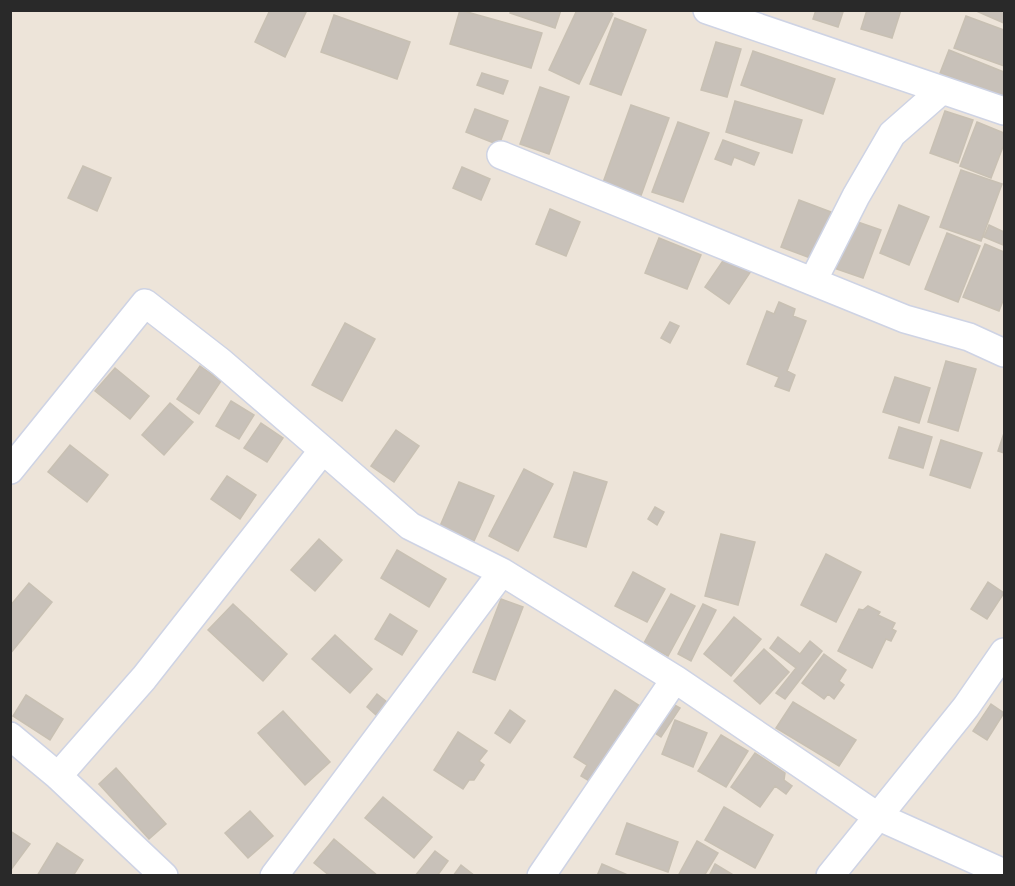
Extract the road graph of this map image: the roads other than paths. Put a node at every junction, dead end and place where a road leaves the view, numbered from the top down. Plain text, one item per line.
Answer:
1 (707, 10) edge
2 (942, 90) junction
3 (1005, 111) edge
4 (501, 155) dead end
5 (813, 281) junction
6 (1005, 353) edge
7 (323, 450) junction
8 (10, 470) edge
9 (502, 572) junction
10 (1005, 652) edge
11 (675, 678) junction
12 (10, 736) edge
13 (58, 776) junction
14 (877, 816) junction
15 (1005, 873) edge
16 (164, 876) edge
17 (274, 876) edge
18 (542, 876) edge
19 (830, 876) edge

1 - 2 street
2 - 3 street
2 - 5 street
4 - 5 street
5 - 6 street
7 - 8 street
7 - 9 street
7 - 13 street
9 - 11 street
9 - 17 street
10 - 14 street
11 - 14 street
11 - 18 street
12 - 13 street
13 - 16 street
14 - 15 street
14 - 19 street

